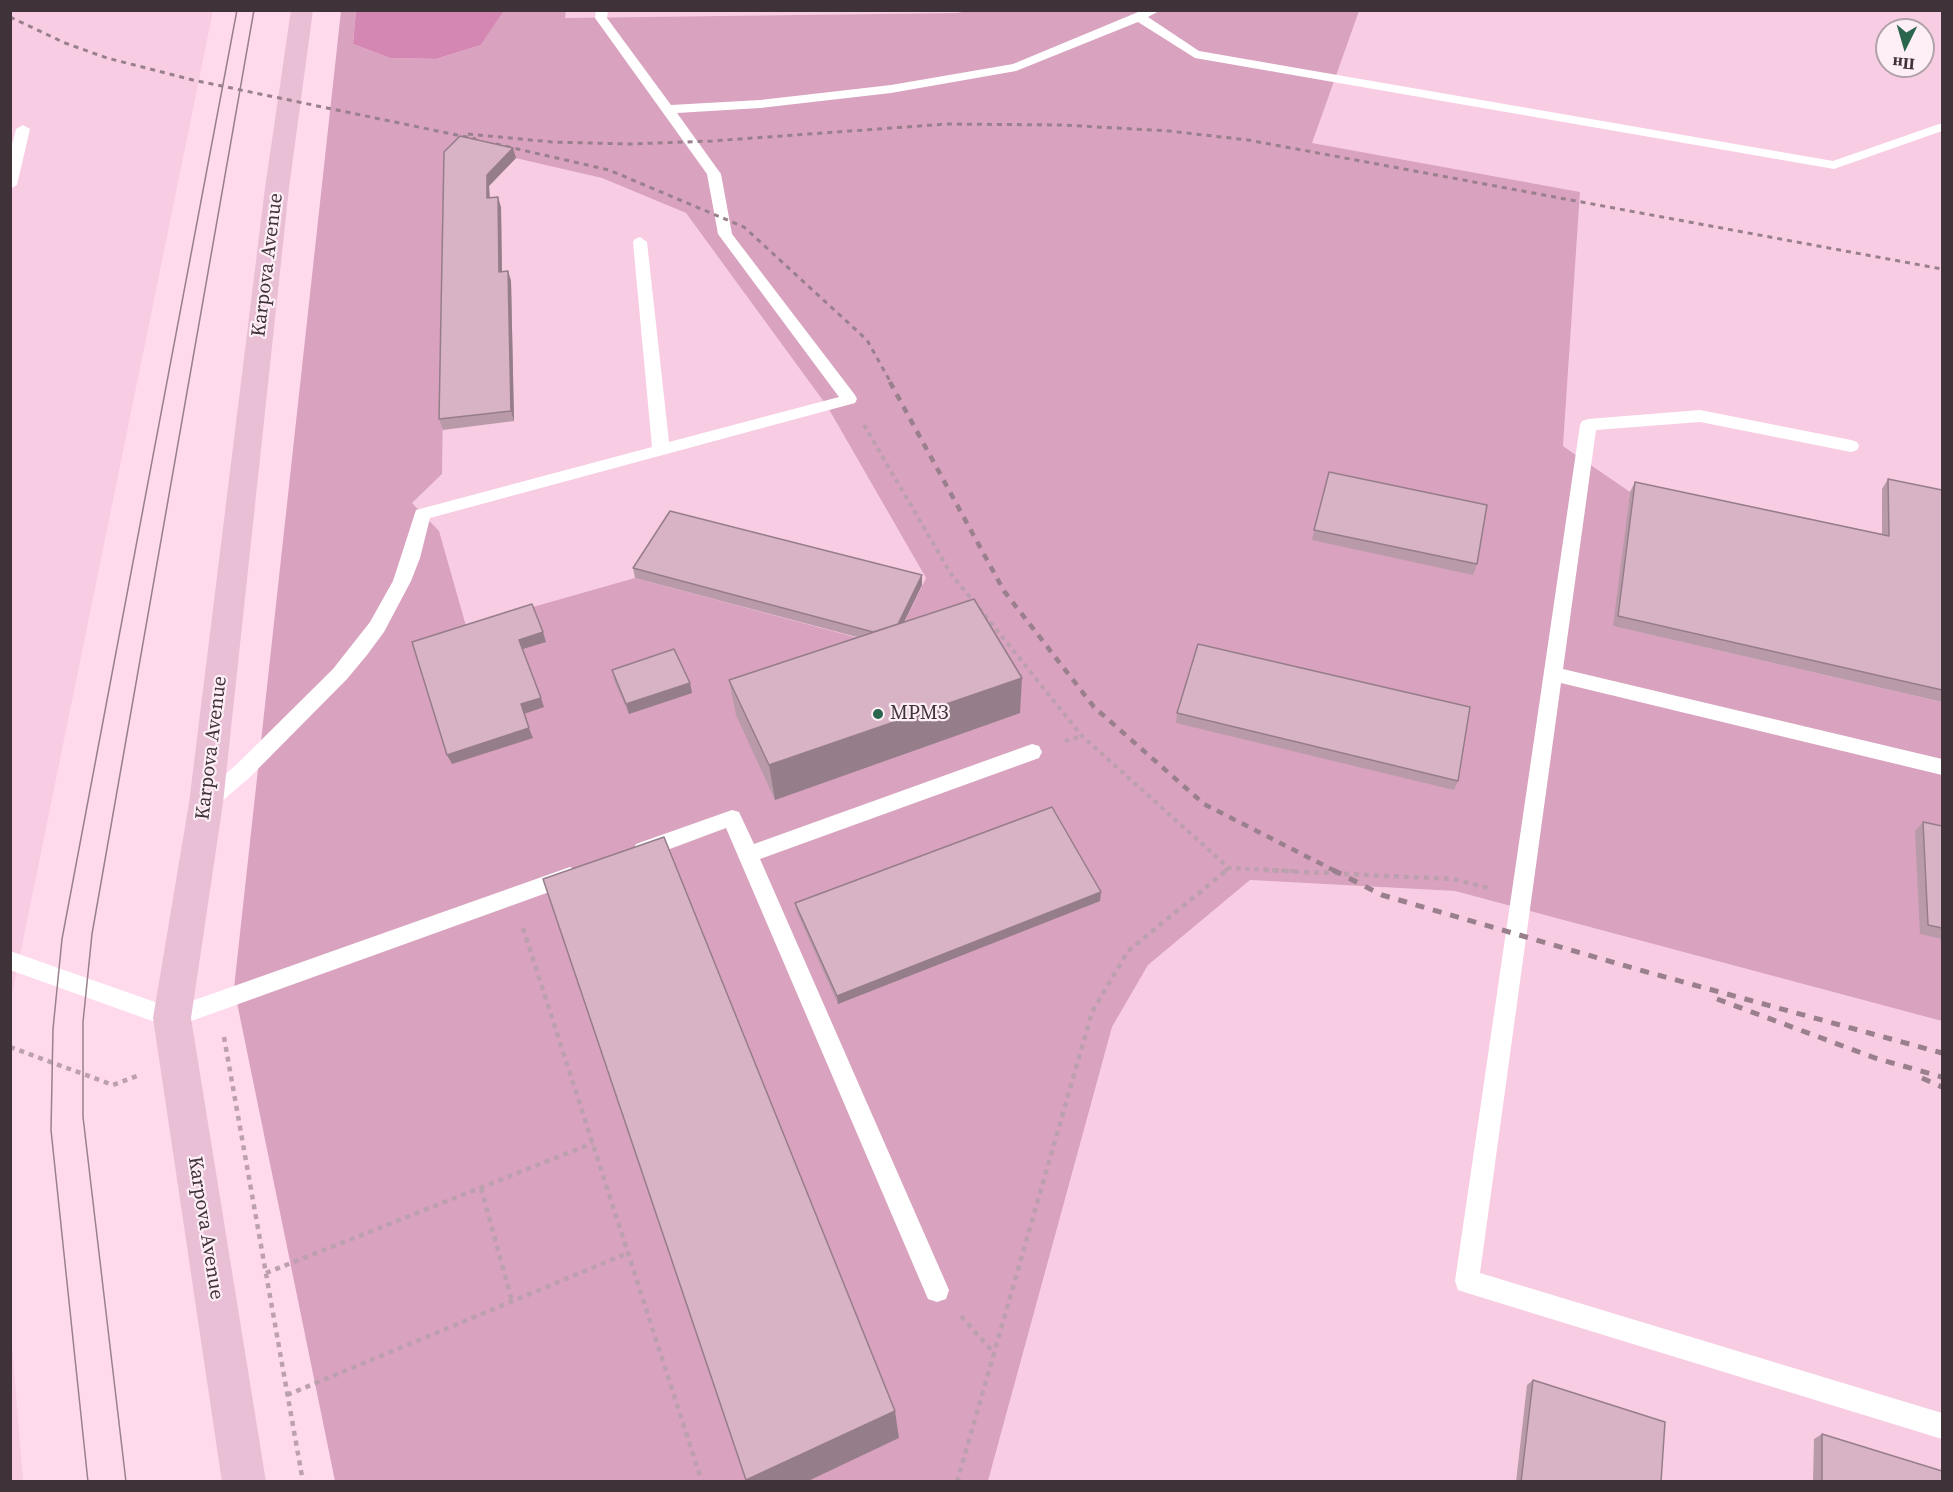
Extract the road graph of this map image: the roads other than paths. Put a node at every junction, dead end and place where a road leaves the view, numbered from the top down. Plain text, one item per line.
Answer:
1 (302, 10) edge
2 (602, 10) edge
3 (1155, 10) edge
4 (1139, 17) junction
5 (667, 109) junction
6 (1942, 127) edge
7 (22, 129) dead end
8 (10, 185) edge
9 (640, 242) dead end
10 (1851, 446) dead end
11 (661, 450) junction
12 (1553, 674) junction
13 (1032, 752) dead end
14 (1942, 767) edge
15 (206, 803) junction
16 (748, 855) junction
17 (622, 857) edge
18 (589, 869) edge
19 (10, 960) edge
20 (172, 1018) junction
21 (937, 1290) road end
22 (1942, 1426) edge
23 (244, 1482) edge

1 - 15 main road, Karpova Avenue
2 - 5 lane
3 - 4 lane
4 - 5 lane
4 - 6 lane
5 - 11 lane
7 - 8 lane
9 - 11 lane
10 - 12 lane
11 - 15 lane
12 - 14 lane
12 - 22 lane
13 - 16 lane
15 - 20 main road, Karpova Avenue
16 - 17 lane
16 - 21 lane
18 - 20 lane
19 - 20 lane
20 - 23 main road, Karpova Avenue

